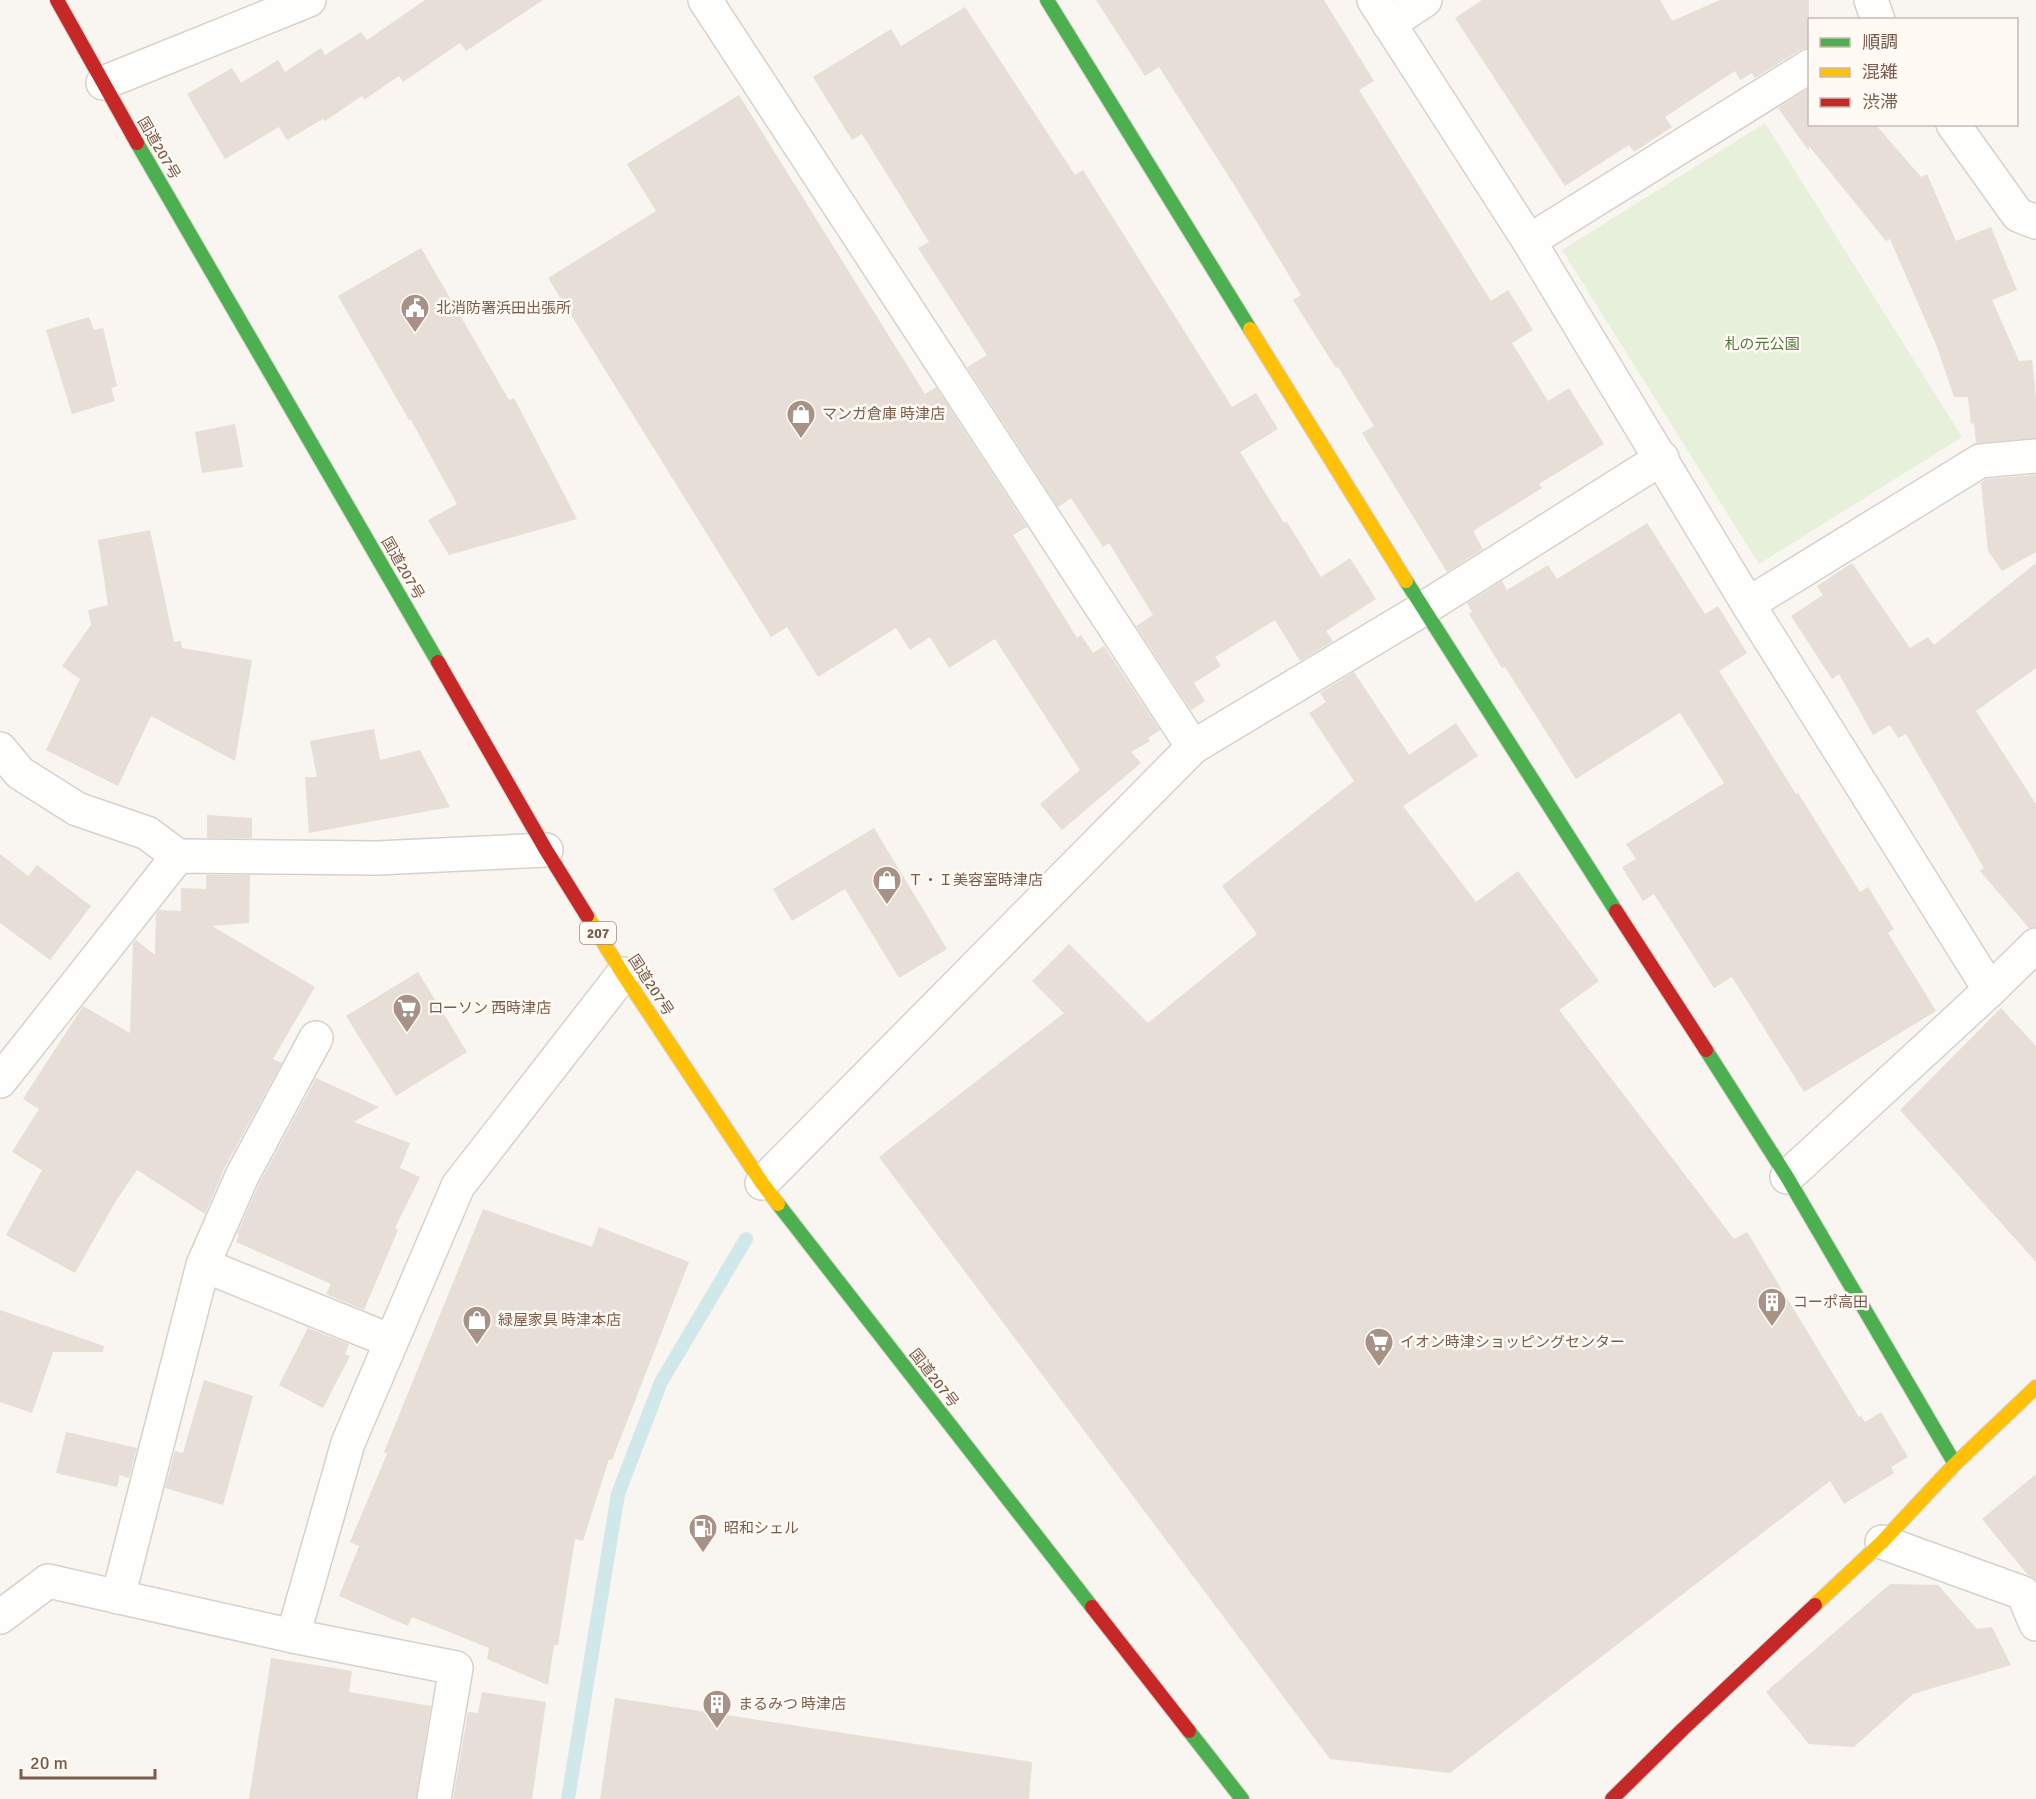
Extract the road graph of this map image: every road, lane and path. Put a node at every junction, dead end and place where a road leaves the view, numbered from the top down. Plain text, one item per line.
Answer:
1 (57, 0) edge
2 (309, 0) edge
3 (705, 0) edge
4 (1047, 0) edge
5 (1425, 0) edge
6 (1871, 0) edge
7 (1382, 12) edge
8 (1877, 18) edge
9 (1808, 67) edge
10 (103, 83) junction
11 (1954, 126) edge
12 (2036, 222) edge
13 (1529, 241) junction
14 (2036, 456) edge
15 (1662, 458) junction
16 (1748, 603) junction
17 (1423, 609) junction
18 (1193, 747) junction
19 (0, 749) edge
20 (546, 850) junction
21 (178, 855) junction
22 (2036, 945) edge
23 (623, 974) junction
24 (1990, 990) junction
25 (316, 1038) dead end
26 (0, 1081) edge
27 (1787, 1177) junction
28 (762, 1183) junction
29 (203, 1265) junction
30 (391, 1341) junction
31 (2036, 1387) edge
32 (1955, 1464) junction
33 (1882, 1542) junction
34 (118, 1597) junction
35 (0, 1617) edge
36 (2036, 1624) edge
37 (293, 1636) junction
38 (434, 1799) edge
39 (1242, 1799) edge
40 (1612, 1799) edge

1 - 10 main road, 国道207号 / 207
2 - 10 street
3 - 18 street
4 - 17 main road
5 - 7 street
6 - 8 street
7 - 13 street
9 - 13 street
10 - 20 main road, 国道207号 / 207
11 - 12 street
13 - 15 street
14 - 16 street
15 - 16 street
15 - 17 street
16 - 24 street
17 - 18 street
17 - 27 main road
18 - 28 street
19 - 21 street
20 - 21 street
20 - 23 main road, 国道207号 / 207
21 - 26 street
22 - 24 street
23 - 28 main road, 国道207号 / 207
23 - 30 street
24 - 27 street
25 - 29 street
27 - 32 main road
28 - 39 main road, 国道207号 / 207
29 - 30 street
29 - 34 street
30 - 37 street
31 - 32 main road
32 - 33 main road
33 - 36 street
33 - 40 main road
34 - 35 street
34 - 37 street
37 - 38 street

